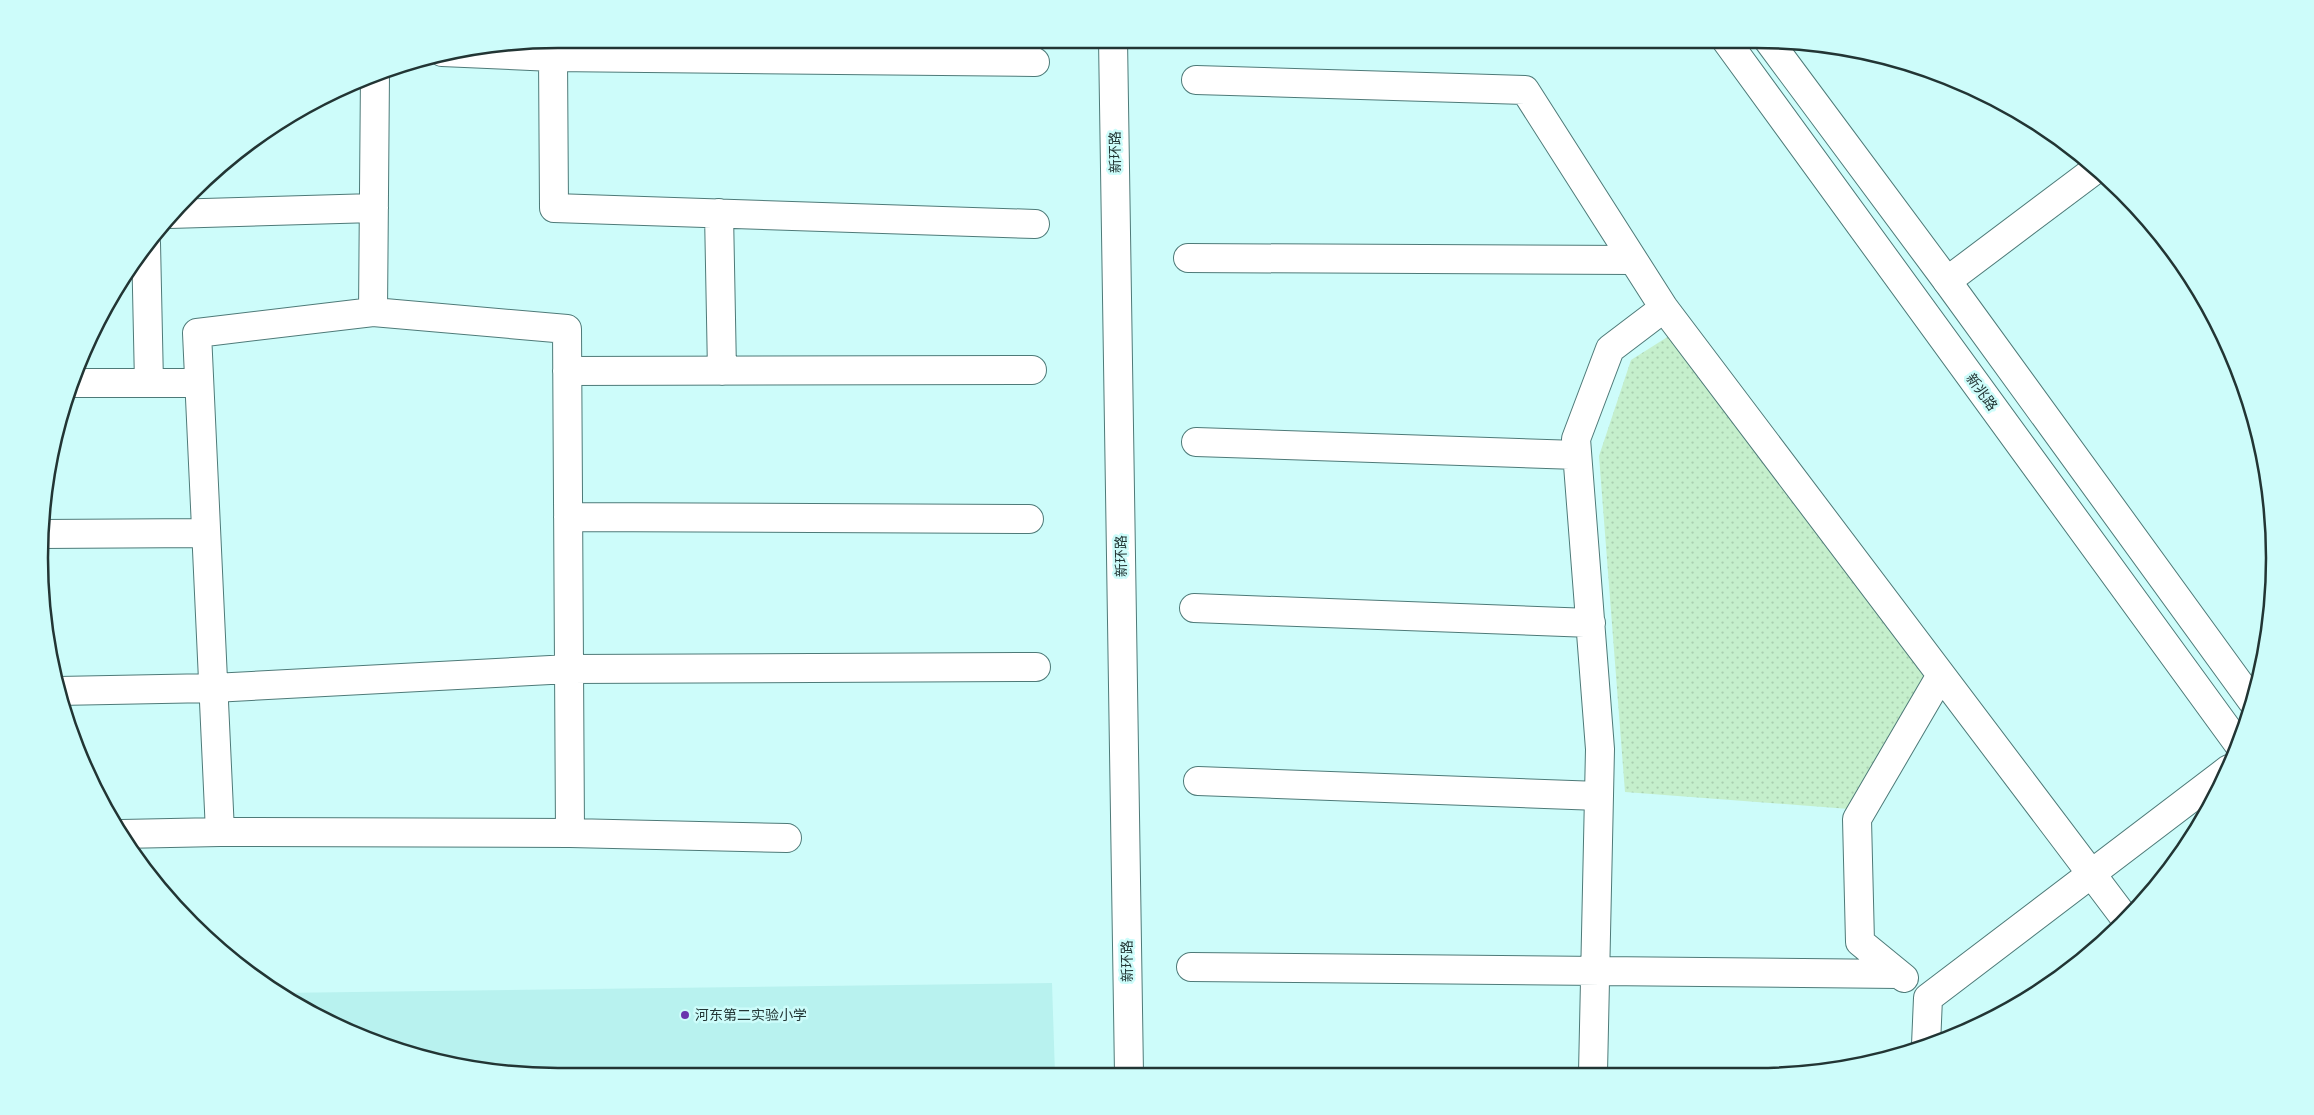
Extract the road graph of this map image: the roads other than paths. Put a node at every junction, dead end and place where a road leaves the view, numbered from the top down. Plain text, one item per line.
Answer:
1 (1113, 48) edge
2 (1732, 48) edge
3 (713, 49) edge
4 (1774, 49) edge
5 (480, 54) edge
6 (553, 57) junction
7 (1035, 62) dead end
8 (1196, 80) dead end
9 (375, 82) edge
10 (2091, 173) edge
11 (374, 208) junction
12 (720, 213) junction
13 (181, 214) edge
14 (1035, 224) dead end
15 (146, 256) edge
16 (1188, 258) dead end
17 (1633, 260) junction
18 (1947, 281) junction
19 (1664, 308) junction
20 (373, 312) junction
21 (1032, 370) dead end
22 (567, 371) junction
23 (722, 371) junction
24 (79, 382) edge
25 (149, 383) junction
26 (199, 383) junction
27 (1196, 442) dead end
28 (1577, 455) junction
29 (568, 517) junction
30 (1029, 519) dead end
31 (206, 533) junction
32 (49, 534) edge
33 (1194, 608) dead end
34 (1591, 623) junction
35 (1036, 667) dead end
36 (569, 669) junction
37 (1941, 675) junction
38 (213, 688) junction
39 (66, 691) edge
40 (2247, 695) edge
41 (2233, 737) edge
42 (2217, 777) edge
43 (1198, 781) dead end
44 (1599, 796) junction
45 (220, 832) junction
46 (570, 833) junction
47 (129, 834) edge
48 (786, 838) dead end
49 (2091, 873) junction
50 (2121, 913) edge
51 (1191, 967) dead end
52 (1595, 971) junction
53 (1899, 974) junction
54 (1928, 998) junction
55 (1926, 1038) edge
56 (1129, 1068) edge
57 (1593, 1068) edge

1 - 56 street, 新环路
2 - 41 street, 新兆路
3 - 6 street
3 - 7 street
4 - 18 street
5 - 6 street
6 - 12 street
8 - 17 street
9 - 11 street
10 - 18 street
11 - 13 street
11 - 20 street
12 - 14 street
12 - 23 street
15 - 25 street
16 - 17 street
17 - 19 street
18 - 40 street
19 - 28 street
19 - 37 street
20 - 22 street
20 - 26 street
21 - 23 street
22 - 23 street
22 - 29 street
24 - 25 street
25 - 26 street
26 - 31 street
27 - 28 street
28 - 34 street
29 - 30 street
29 - 36 street
31 - 32 street
31 - 38 street
33 - 34 street
34 - 44 street
35 - 36 street
36 - 38 street
36 - 46 street
37 - 49 street
37 - 53 street
38 - 39 street
38 - 45 street
42 - 49 street
43 - 44 street
44 - 52 street
45 - 46 street
45 - 47 street
46 - 48 street
49 - 50 street
49 - 54 street
51 - 52 street
52 - 53 street
52 - 57 street
53 - 54 street
54 - 55 street

